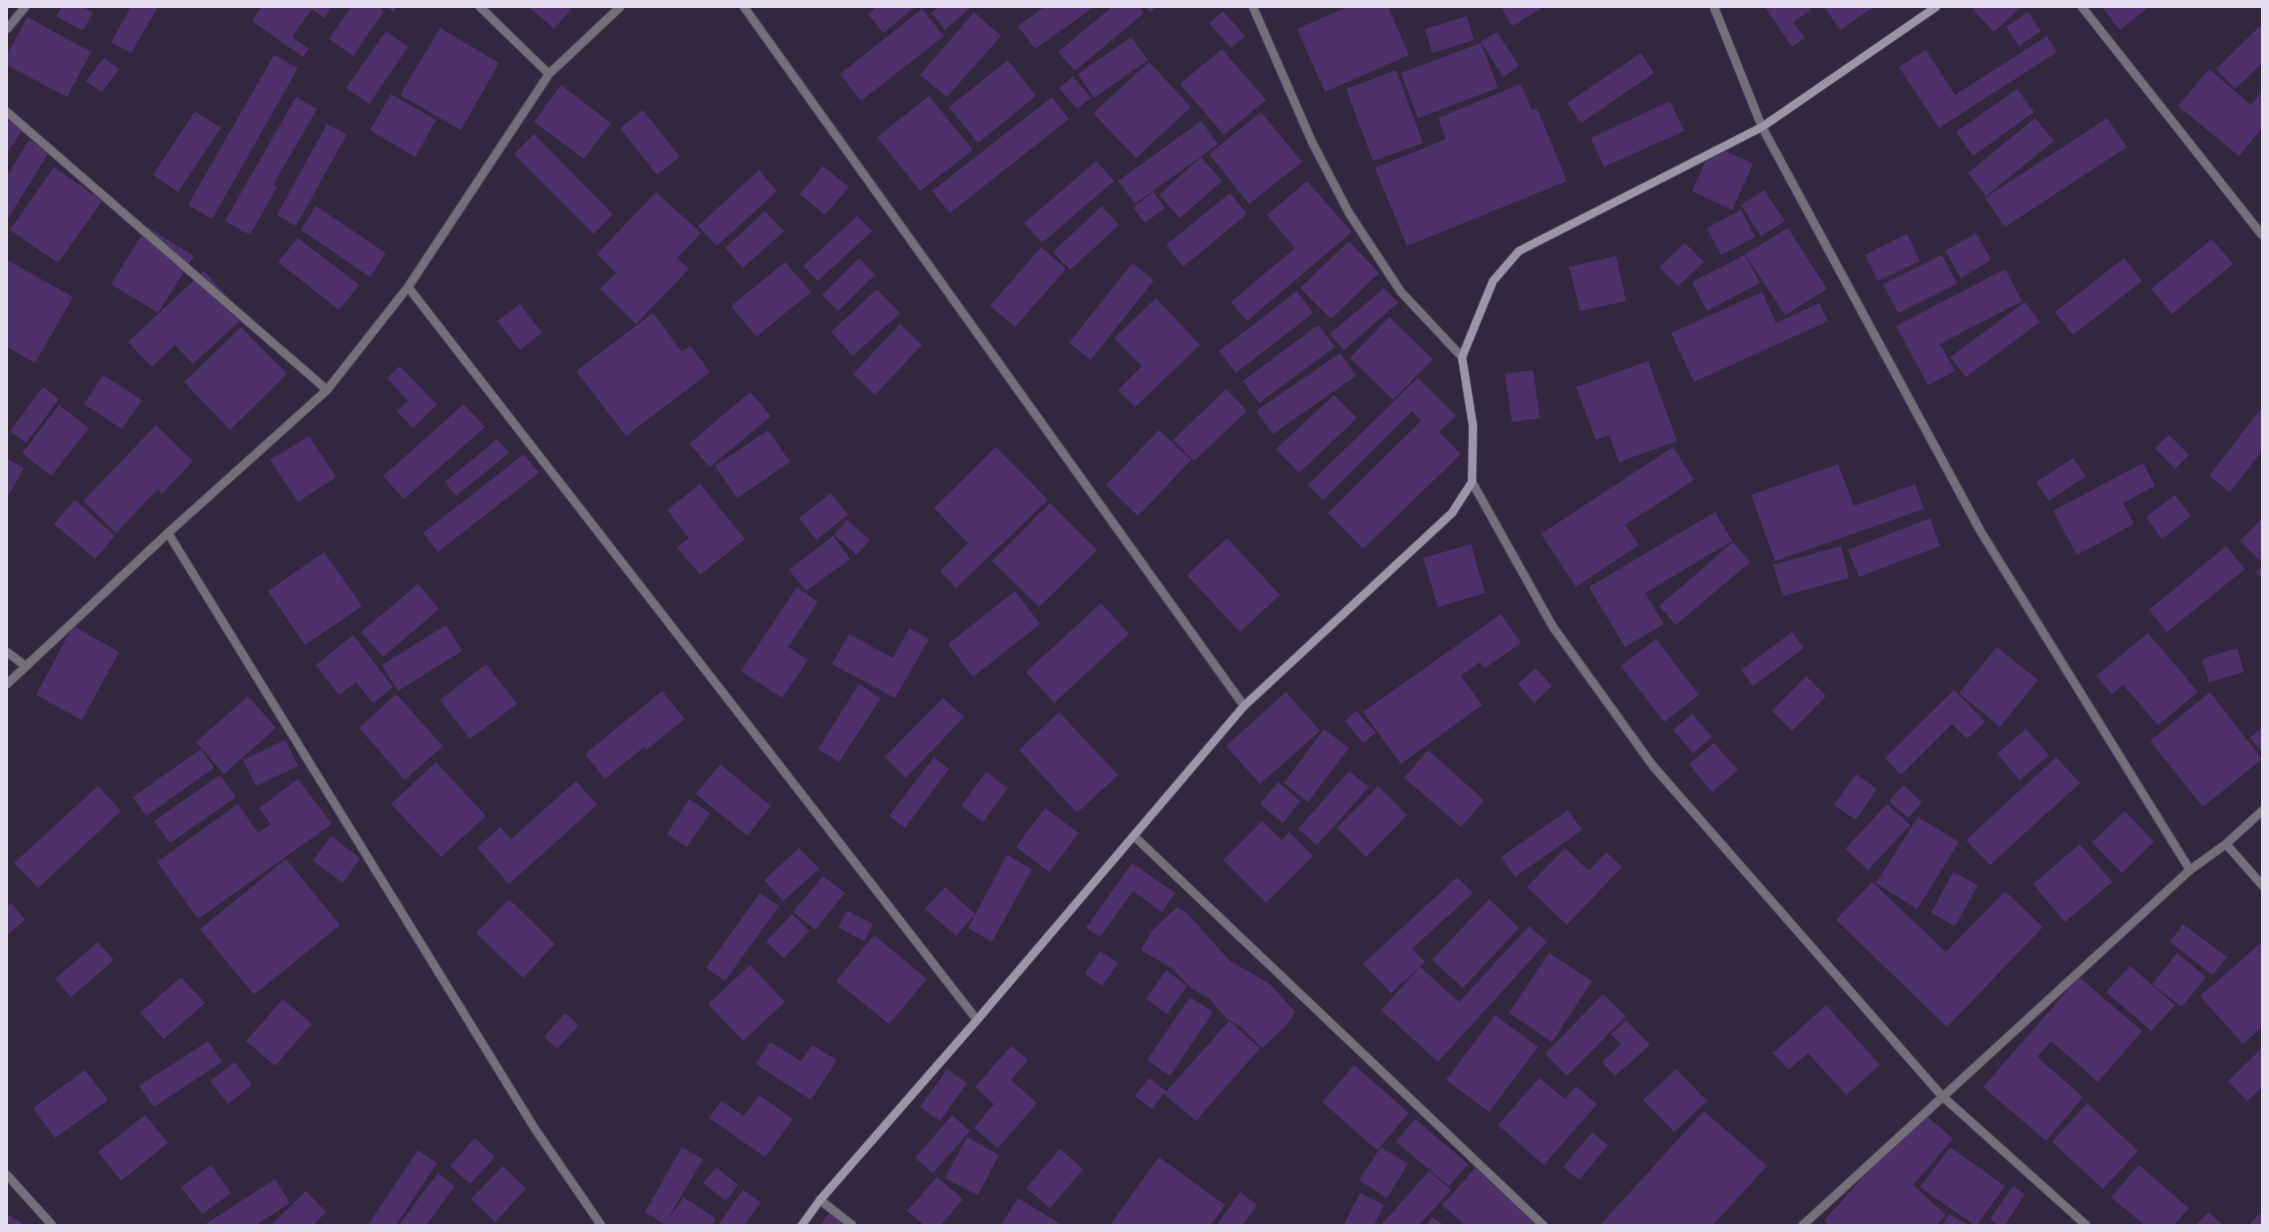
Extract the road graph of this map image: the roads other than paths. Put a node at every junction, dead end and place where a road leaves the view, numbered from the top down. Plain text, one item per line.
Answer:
1 (25, 7) edge
2 (480, 7) edge
3 (620, 7) edge
4 (744, 7) edge
5 (1253, 7) edge
6 (1714, 7) edge
7 (1936, 7) edge
8 (2082, 7) edge
9 (7, 28) edge
10 (549, 74) junction
11 (7, 112) edge
12 (1762, 127) junction
13 (2262, 236) edge
14 (408, 287) junction
15 (1462, 357) junction
16 (327, 390) junction
17 (1472, 482) junction
18 (168, 533) junction
19 (7, 652) edge
20 (24, 665) junction
21 (7, 684) edge
22 (1244, 706) junction
23 (2262, 812) edge
24 (1134, 836) junction
25 (2226, 844) junction
26 (2190, 870) junction
27 (2262, 885) edge
28 (977, 1020) junction
29 (1942, 1096) junction
30 (7, 1175) edge
31 (820, 1200) junction
32 (52, 1225) edge
33 (601, 1225) edge
34 (802, 1225) edge
35 (852, 1225) edge
36 (1543, 1225) edge
37 (1803, 1225) edge
38 (2086, 1225) edge

1 - 9 street
2 - 10 street
3 - 10 street
4 - 22 street
5 - 15 street
6 - 12 street
7 - 12 street
8 - 13 street
10 - 14 street
11 - 16 street
12 - 15 street
12 - 26 street
14 - 16 street
14 - 28 street
15 - 17 street
16 - 18 street
17 - 22 street
17 - 29 street
18 - 20 street
18 - 33 street
19 - 20 street
20 - 21 street
22 - 24 street
23 - 25 street
24 - 28 street
24 - 36 street
25 - 26 street
25 - 27 street
26 - 29 street
28 - 31 street
29 - 37 street
29 - 38 street
30 - 32 street
31 - 34 street
31 - 35 street

